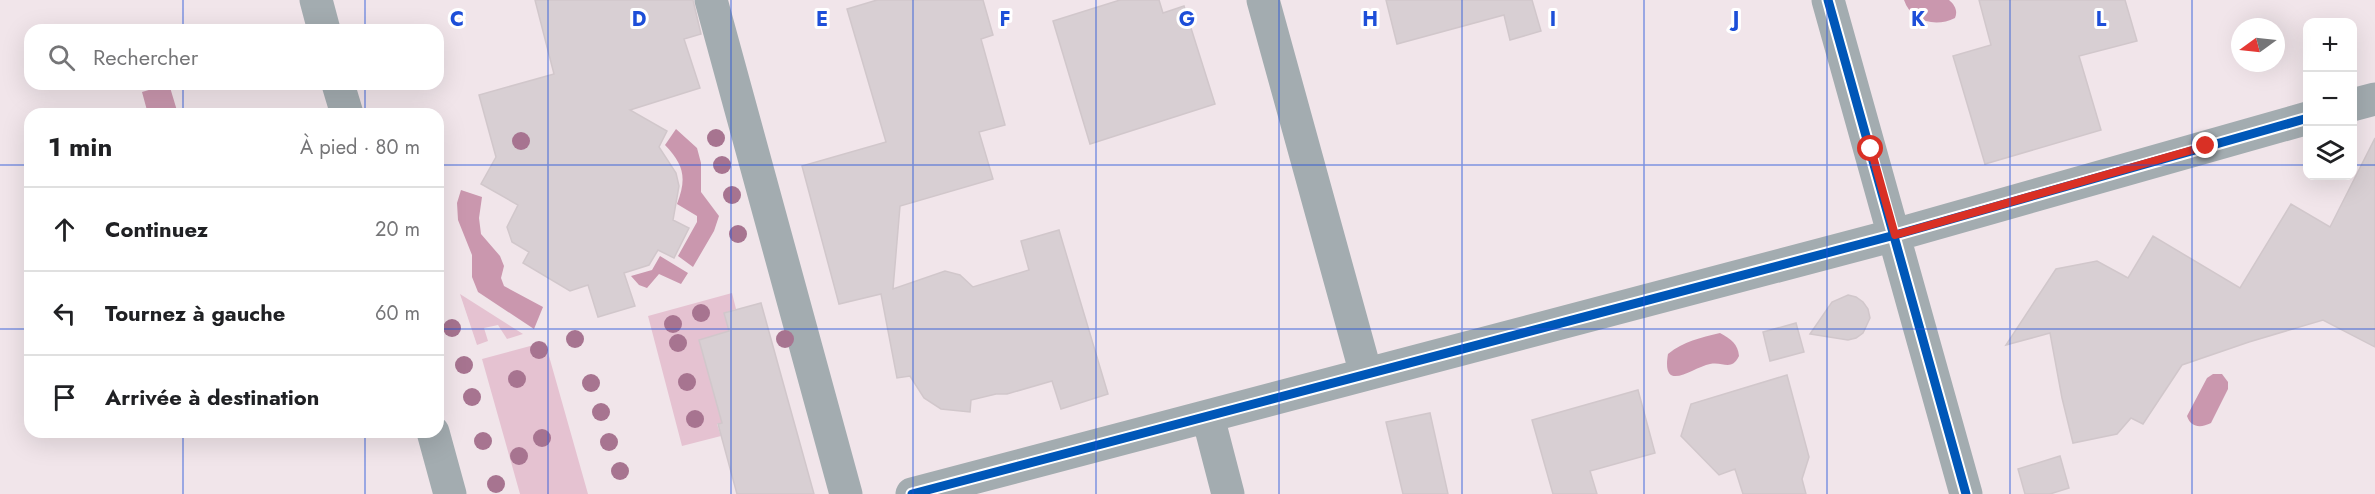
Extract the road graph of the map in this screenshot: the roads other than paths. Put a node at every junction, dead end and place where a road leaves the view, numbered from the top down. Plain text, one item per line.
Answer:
1 (316, 0) edge
2 (711, 0) edge
3 (1263, 0) edge
4 (1828, 0) edge
5 (322, 24) edge
6 (340, 90) edge
7 (2375, 99) edge
8 (2357, 104) edge
9 (344, 108) edge
10 (2303, 119) edge
11 (1895, 235) junction
12 (1366, 374) junction
13 (1209, 417) junction
14 (435, 438) edge
15 (450, 494) edge
16 (846, 494) edge
17 (912, 494) edge
18 (1228, 494) edge
19 (1966, 494) edge

1 - 5 street
2 - 16 street
3 - 12 street
4 - 11 street
6 - 9 street
7 - 8 street
10 - 11 street
11 - 12 street
11 - 19 street
12 - 13 street
13 - 17 street
13 - 18 street
14 - 15 street

